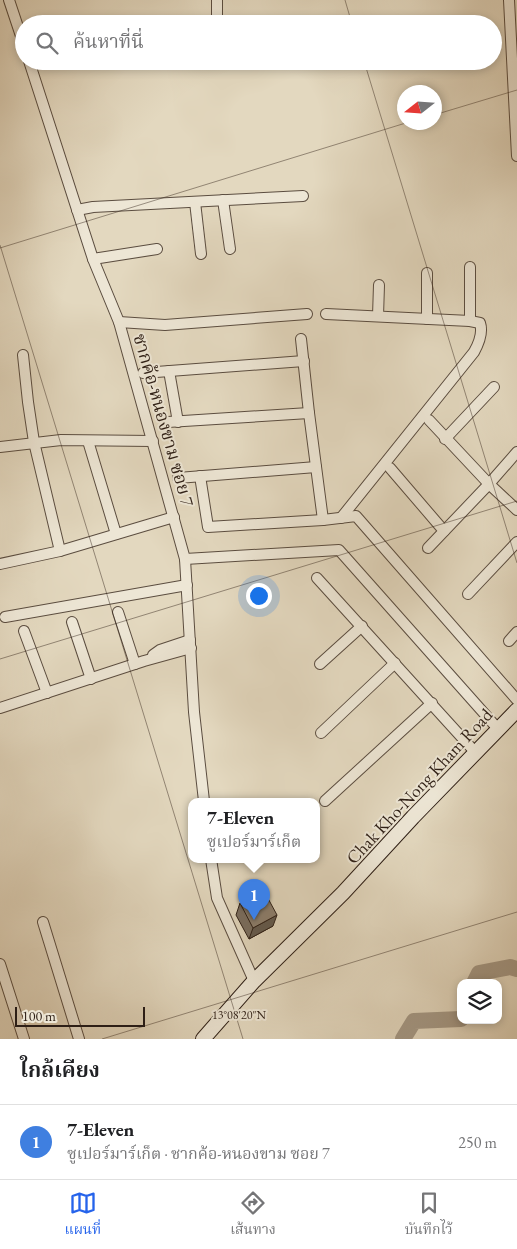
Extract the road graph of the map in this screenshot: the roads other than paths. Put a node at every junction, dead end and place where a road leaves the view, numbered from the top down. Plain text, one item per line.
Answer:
1 (8, 0) edge
2 (217, 0) edge
3 (509, 0) edge
4 (217, 15) edge
5 (15, 20) edge
6 (32, 70) edge
7 (517, 156) edge
8 (303, 196) dead end
9 (223, 200) junction
10 (195, 202) junction
11 (77, 210) junction
12 (157, 249) dead end
13 (230, 249) dead end
14 (201, 254) dead end
15 (93, 259) junction
16 (470, 267) dead end
17 (427, 273) dead end
18 (379, 285) dead end
19 (307, 314) dead end
20 (326, 314) dead end
21 (378, 316) junction
22 (427, 319) junction
23 (470, 321) junction
24 (119, 322) junction
25 (301, 339) dead end
26 (23, 355) dead end
27 (304, 361) junction
28 (168, 371) junction
29 (143, 373) dead end
30 (494, 387) dead end
31 (309, 412) junction
32 (429, 420) dead end
33 (445, 439) junction
34 (153, 441) junction
35 (34, 442) junction
36 (88, 442) junction
37 (0, 447) edge
38 (517, 452) edge
39 (316, 467) junction
40 (390, 468) dead end
41 (200, 476) junction
42 (178, 478) dead end
43 (489, 484) junction
44 (517, 510) edge
45 (174, 517) junction
46 (341, 518) junction
47 (324, 520) junction
48 (444, 531) junction
49 (116, 534) junction
50 (517, 542) edge
51 (428, 548) dead end
52 (60, 551) junction
53 (185, 559) junction
54 (0, 564) edge
55 (318, 578) dead end
56 (187, 585) junction
57 (468, 594) dead end
58 (118, 612) dead end
59 (5, 618) dead end
60 (72, 622) dead end
61 (362, 626) junction
62 (24, 631) dead end
63 (517, 632) edge
64 (510, 641) dead end
65 (191, 644) junction
66 (139, 662) junction
67 (395, 663) junction
68 (320, 664) dead end
69 (90, 679) junction
70 (47, 693) junction
71 (517, 700) edge
72 (432, 703) junction
73 (0, 708) edge
74 (517, 710) edge
75 (498, 729) junction
76 (321, 733) dead end
77 (475, 752) junction
78 (204, 798) edge
79 (325, 801) dead end
80 (212, 863) edge
81 (43, 922) dead end
82 (0, 964) edge
83 (254, 981) junction
84 (24, 1039) edge
85 (79, 1039) edge
86 (203, 1039) edge

1 - 5 street
2 - 4 street
3 - 7 street
6 - 11 street, ชากค้อ-หนองขาม ซอย 7
8 - 9 street
9 - 10 street
9 - 13 street
10 - 11 street
10 - 14 street
11 - 15 street, ชากค้อ-หนองขาม ซอย 7
12 - 15 street
15 - 24 street, ชากค้อ-หนองขาม ซอย 7
16 - 23 street
17 - 22 street
18 - 21 street
19 - 24 street
20 - 21 street
21 - 22 street
22 - 23 street
23 - 46 street
24 - 34 street, ชากค้อ-หนองขาม ซอย 7
25 - 27 street
26 - 35 street
27 - 28 street
27 - 31 street
28 - 29 street
28 - 31 street
30 - 33 street
31 - 39 street
32 - 33 street
33 - 43 street
34 - 36 street
34 - 45 street, ชากค้อ-หนองขาม ซอย 7
35 - 36 street
35 - 37 street
35 - 52 street
36 - 49 street
38 - 43 street
39 - 41 street
39 - 47 street
40 - 48 street
41 - 42 street
41 - 47 street
43 - 44 street
43 - 48 street
45 - 49 street
45 - 53 street, ชากค้อ-หนองขาม ซอย 7
46 - 47 street
46 - 71 street
48 - 51 street
49 - 52 street
50 - 57 street
52 - 54 street
53 - 56 street, ชากค้อ-หนองขาม ซอย 7
53 - 75 street
55 - 61 street
56 - 59 street
56 - 65 street, ชากค้อ-หนองขาม ซอย 7
58 - 66 street
60 - 69 street
61 - 67 street
61 - 68 street
62 - 70 street
63 - 64 street
65 - 66 street
65 - 78 street, ชากค้อ-หนองขาม ซอย 7
66 - 69 street
67 - 72 street
67 - 76 street
69 - 70 street
70 - 73 street
72 - 77 street
72 - 79 street
74 - 75 street, Chak Kho-Nong Kham Road
75 - 77 street, Chak Kho-Nong Kham Road
77 - 83 street, Chak Kho-Nong Kham Road
80 - 83 street
81 - 85 street
82 - 84 street
83 - 86 street, Chak Kho-Nong Kham Road

